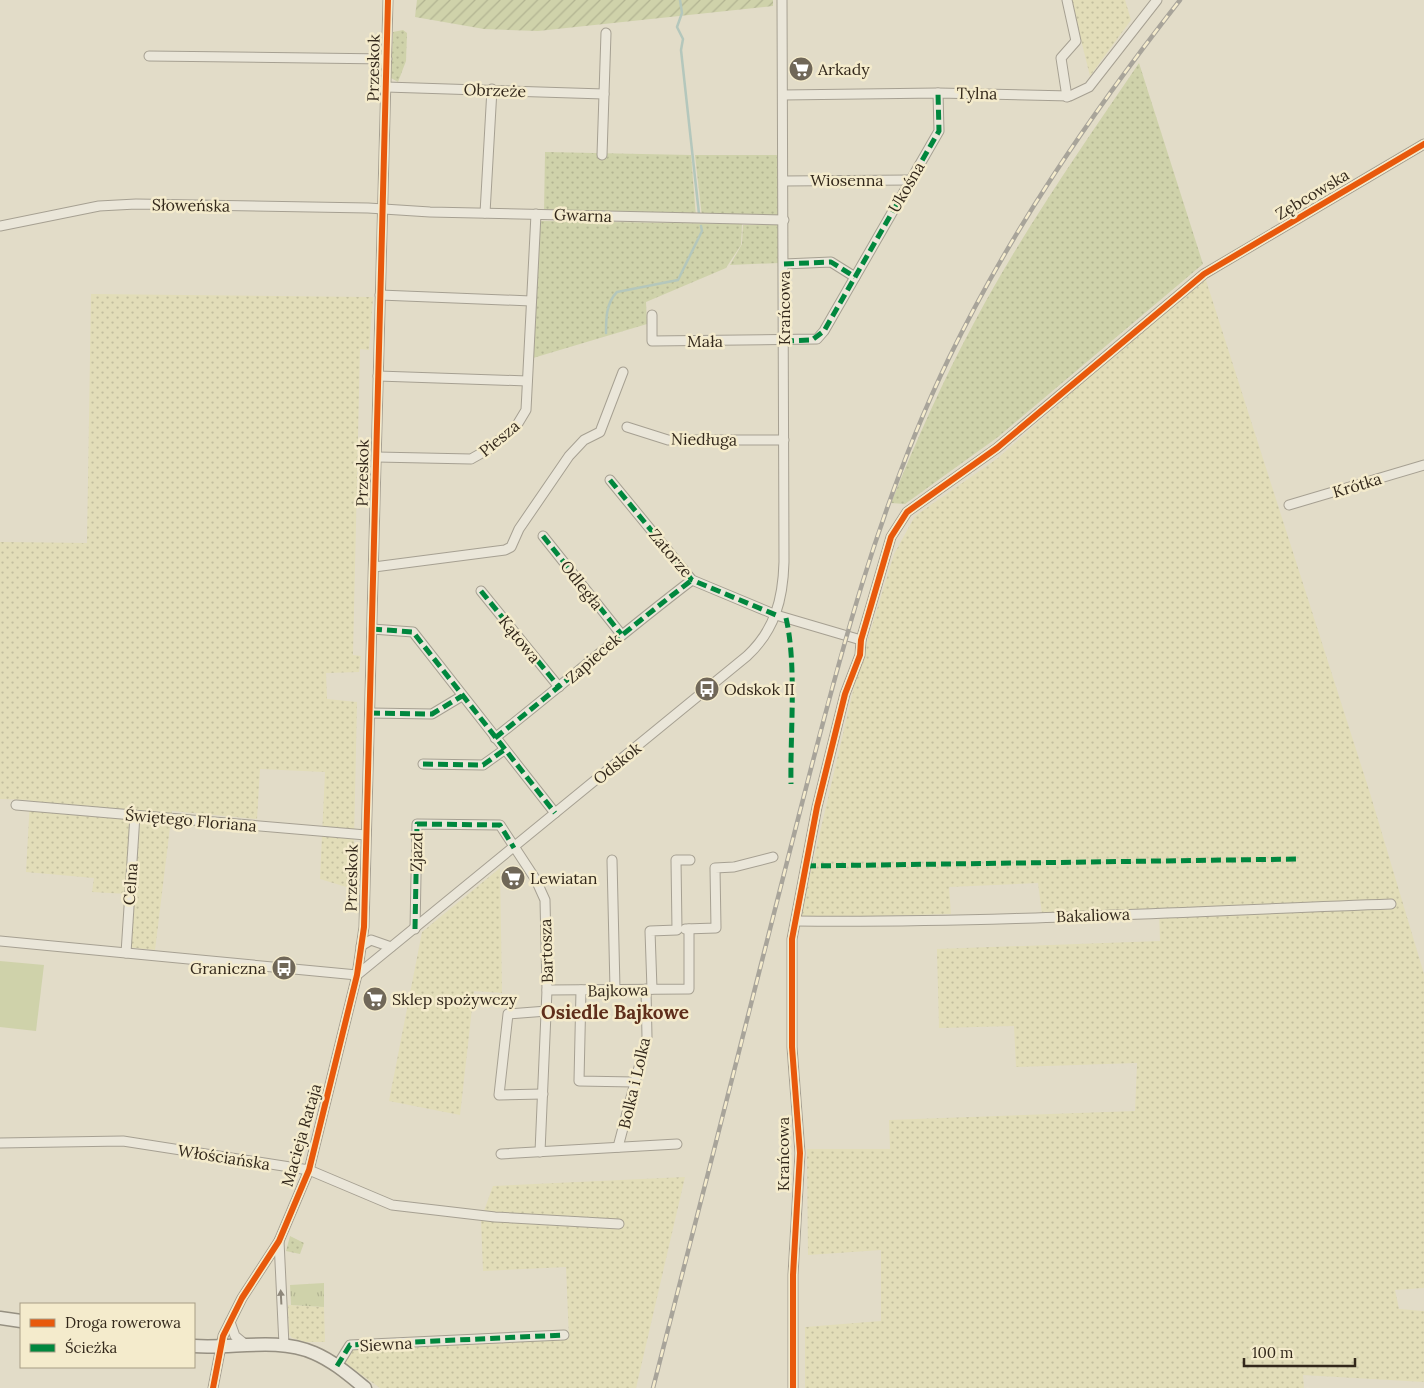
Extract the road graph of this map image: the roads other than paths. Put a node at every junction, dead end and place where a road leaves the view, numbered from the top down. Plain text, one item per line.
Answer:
1 (388, 0) edge
2 (782, 0) edge
3 (1067, 0) edge
4 (1157, 0) edge
5 (606, 33) dead end
6 (149, 56) dead end
7 (387, 59) junction
8 (386, 87) junction
9 (492, 89) junction
10 (938, 93) junction
11 (604, 94) junction
12 (783, 95) junction
13 (1066, 97) junction
14 (1424, 144) edge
15 (602, 155) dead end
16 (910, 180) junction
17 (784, 181) junction
18 (383, 209) junction
19 (485, 213) junction
20 (536, 214) junction
21 (784, 220) junction
22 (0, 226) edge
23 (784, 264) junction
24 (855, 277) junction
25 (380, 295) junction
26 (532, 301) junction
27 (652, 315) dead end
28 (784, 340) junction
29 (623, 372) dead end
30 (378, 376) junction
31 (527, 380) junction
32 (627, 427) dead end
33 (784, 440) junction
34 (377, 457) junction
35 (1424, 465) edge
36 (610, 480) dead end
37 (1289, 505) dead end
38 (543, 536) dead end
39 (374, 567) junction
40 (692, 580) junction
41 (481, 591) dead end
42 (776, 615) junction
43 (372, 629) junction
44 (621, 634) junction
45 (861, 640) junction
46 (559, 687) junction
47 (462, 696) junction
48 (370, 713) junction
49 (495, 738) junction
50 (504, 750) junction
51 (423, 764) dead end
52 (16, 804) dead end
53 (555, 813) junction
54 (135, 815) junction
55 (366, 835) junction
56 (514, 848) junction
57 (773, 857) dead end
58 (612, 860) dead end
59 (690, 860) dead end
60 (1391, 904) dead end
61 (796, 921) junction
62 (364, 927) junction
63 (415, 929) junction
64 (689, 929) junction
65 (677, 930) junction
66 (0, 941) edge
67 (376, 942) junction
68 (391, 947) junction
69 (361, 950) junction
70 (126, 953) junction
71 (377, 960) junction
72 (357, 975) junction
73 (615, 988) junction
74 (649, 989) junction
75 (547, 990) junction
76 (581, 990) junction
77 (546, 1012) junction
78 (634, 1082) junction
79 (543, 1094) junction
80 (0, 1143) edge
81 (676, 1144) dead end
82 (618, 1147) junction
83 (540, 1152) junction
84 (501, 1154) dead end
85 (309, 1170) junction
86 (619, 1224) dead end
87 (278, 1241) junction
88 (0, 1318) edge
89 (20, 1321) edge
90 (230, 1322) junction
91 (564, 1335) dead end
92 (195, 1346) edge
93 (248, 1346) junction
94 (284, 1346) junction
95 (220, 1347) junction
96 (337, 1366) junction
97 (213, 1388) edge
98 (365, 1388) edge
99 (793, 1388) edge

1 - 7 street, Przeskok
2 - 12 street, Krańcowa
3 - 13 street
4 - 13 street, Tylna
5 - 11 street
6 - 7 street
7 - 8 street, Przeskok
8 - 9 street, Obrzeże
8 - 18 street, Przeskok
9 - 11 street, Obrzeże
9 - 19 street
10 - 12 street, Tylna
10 - 13 street, Tylna
10 - 16 street, Ukośna
11 - 15 street
12 - 17 street, Krańcowa
14 - 45 street, Zębcowska
16 - 17 street, Wiosenna
16 - 24 street, Ukośna
17 - 21 street, Krańcowa
18 - 19 street, Gwarna
18 - 22 street, Słoweńska
18 - 25 street, Przeskok
19 - 20 street, Gwarna
20 - 21 street, Gwarna
20 - 26 street, Piesza
21 - 23 street, Krańcowa
23 - 24 street
23 - 28 street, Krańcowa
24 - 28 street, Ukośna
25 - 26 street
25 - 30 street, Przeskok
26 - 31 street, Piesza
27 - 28 street, Mała
28 - 33 street, Krańcowa
29 - 39 street
30 - 31 street
30 - 34 street, Przeskok
31 - 34 street, Piesza
32 - 33 street, Niedługa
33 - 42 street, Krańcowa
34 - 39 street, Przeskok
35 - 37 street, Krótka
36 - 40 street, Zatorze
38 - 44 street, Odległa
39 - 43 street, Przeskok
40 - 42 street, Zatorze
40 - 44 street, Zapiecek
41 - 46 street, Kątowa
42 - 45 street
42 - 53 street, Odskok
43 - 47 street
43 - 48 street, Przeskok
44 - 46 street, Zapiecek
45 - 61 street, Krańcowa
46 - 49 street, Zapiecek
47 - 48 street
47 - 49 street
48 - 55 street, Przeskok
49 - 50 street
50 - 51 street
50 - 53 street
52 - 54 street, Świętego Floriana
53 - 56 street, Odskok
54 - 55 street, Świętego Floriana
54 - 70 street, Celna
55 - 62 street, Przeskok
56 - 63 street, Odskok
56 - 63 street, Zjazd
56 - 75 street, Bartosza
57 - 64 street
58 - 73 street
59 - 65 street
60 - 61 street, Bakaliowa
61 - 99 street, Krańcowa
62 - 67 street, Przeskok
62 - 69 street, Przeskok
63 - 68 street, Odskok
64 - 65 street
64 - 74 street, Bajkowa
65 - 74 street, Bolka i Lolka
66 - 70 street
67 - 68 street
67 - 69 street
67 - 71 street
68 - 71 street, Odskok
69 - 71 street
69 - 72 street, Przeskok
70 - 72 street
71 - 72 street
72 - 85 street, Macieja Rataja
73 - 74 street, Bajkowa
73 - 76 street, Bajkowa
74 - 78 street, Bolka i Lolka
75 - 76 street, Bajkowa
75 - 77 street, Bartosza
76 - 78 street
77 - 79 street, Bartosza
77 - 79 street
78 - 82 street, Bolka i Lolka
79 - 83 street, Bartosza
80 - 85 street, Włościańska
81 - 82 street, Bolka i Lolka
82 - 83 street, Bolka i Lolka
83 - 84 street, Bolka i Lolka
85 - 86 street, Włościańska
85 - 87 street, Macieja Rataja
87 - 90 street, Macieja Rataja
94 -> 87 street, Macieja Rataja
88 - 89 street
90 - 93 street
90 - 95 street, Macieja Rataja
91 - 96 street, Siewna
92 - 95 street
93 - 94 street
93 - 95 street
94 - 96 street
95 - 97 street
96 - 98 street

